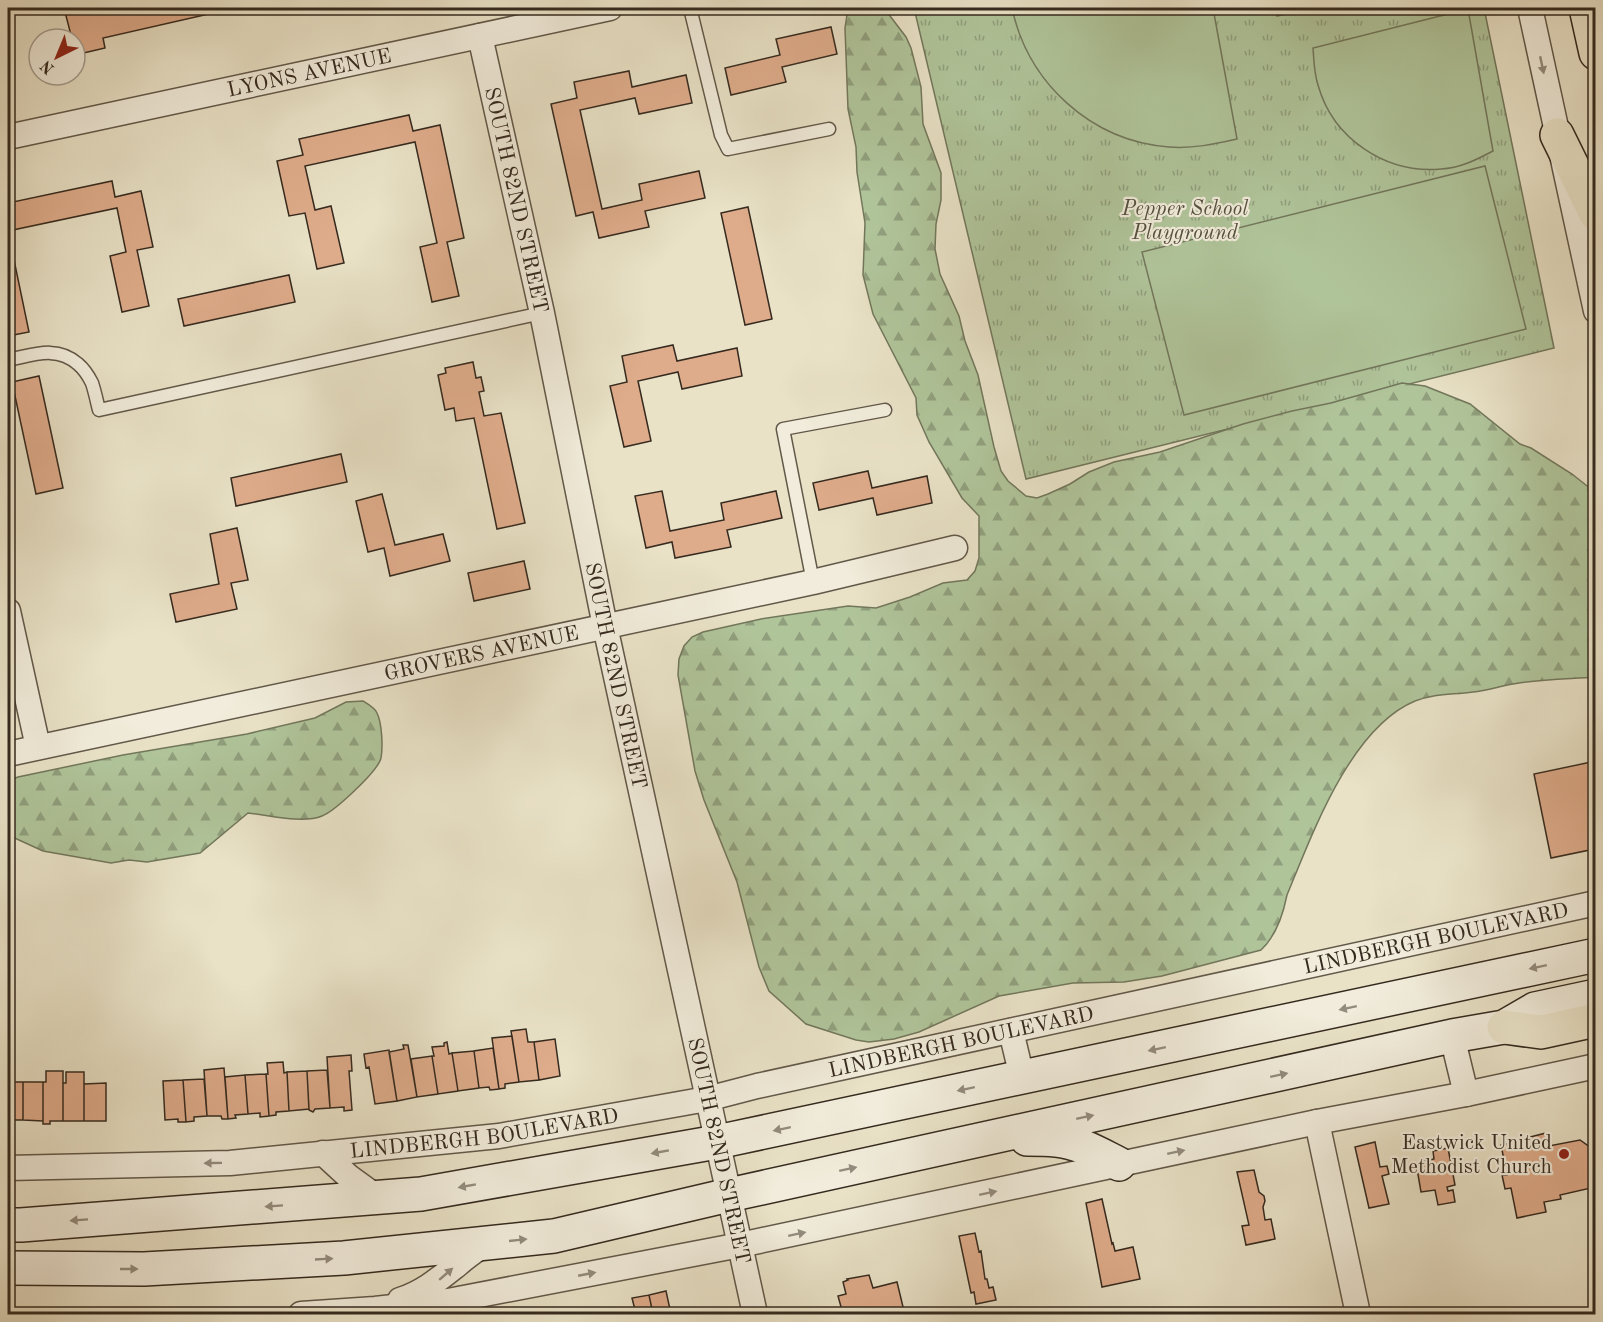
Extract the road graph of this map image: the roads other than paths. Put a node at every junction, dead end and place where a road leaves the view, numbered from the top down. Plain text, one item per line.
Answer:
1 (610, 8) edge
2 (690, 8) edge
3 (1530, 8) edge
4 (1586, 8) edge
5 (480, 36) junction
6 (1596, 53) edge
7 (829, 129) dead end
8 (1557, 135) junction
9 (8, 137) edge
10 (1596, 214) edge
11 (1596, 311) edge
12 (542, 314) junction
13 (8, 360) edge
14 (885, 410) dead end
15 (955, 548) dead end
16 (813, 582) junction
17 (9, 618) edge
18 (605, 626) junction
19 (38, 747) junction
20 (8, 754) edge
21 (1596, 903) edge
22 (1596, 955) edge
23 (1596, 996) edge
24 (1596, 1020) edge
25 (1504, 1027) junction
26 (1011, 1031) junction
27 (1452, 1036) junction
28 (1596, 1066) edge
29 (1022, 1077) junction
30 (1467, 1094) junction
31 (707, 1099) junction
32 (1317, 1122) junction
33 (987, 1139) junction
34 (717, 1142) junction
35 (323, 1153) junction
36 (1119, 1164) junction
37 (8, 1168) edge
38 (729, 1195) junction
39 (378, 1198) junction
40 (8, 1225) edge
41 (486, 1243) junction
42 (740, 1245) junction
43 (8, 1268) edge
44 (375, 1309) junction
45 (301, 1314) edge
46 (754, 1314) edge
47 (1358, 1314) edge

1 - 5 street, LYONS AVENUE
2 - 7 lane
3 -> 8 street
4 - 6 main road
5 - 9 street, LYONS AVENUE
5 - 12 street, SOUTH 82ND STREET
8 - 10 main road
8 - 11 street
12 - 13 lane
12 - 18 street, SOUTH 82ND STREET
14 - 16 lane
15 - 16 street, GROVERS AVENUE
16 - 18 street, GROVERS AVENUE
17 - 19 street
18 - 19 street, GROVERS AVENUE
18 - 31 street, SOUTH 82ND STREET
19 - 20 street, GROVERS AVENUE
21 - 26 street, LINDBERGH BOULEVARD
22 -> 29 main road
23 - 25 main road
24 - 25 main road
25 - 27 main road
26 - 29 street
26 - 31 street, LINDBERGH BOULEVARD
27 - 30 street
33 -> 27 main road
28 - 30 street
29 -> 34 main road
30 - 32 street
31 - 34 street, SOUTH 82ND STREET
31 - 35 street, LINDBERGH BOULEVARD
36 -> 32 street
32 - 47 street
33 - 36 main road
38 -> 33 main road
34 - 38 street, SOUTH 82ND STREET
34 -> 39 main road
35 -> 37 street, LINDBERGH BOULEVARD
35 - 39 street, LINDBERGH BOULEVARD
42 -> 36 street
41 -> 38 main road
38 - 42 street, SOUTH 82ND STREET
39 -> 40 main road
43 -> 41 main road
44 -> 41 street
44 -> 42 street
42 - 46 street, SOUTH 82ND STREET
44 - 45 street

